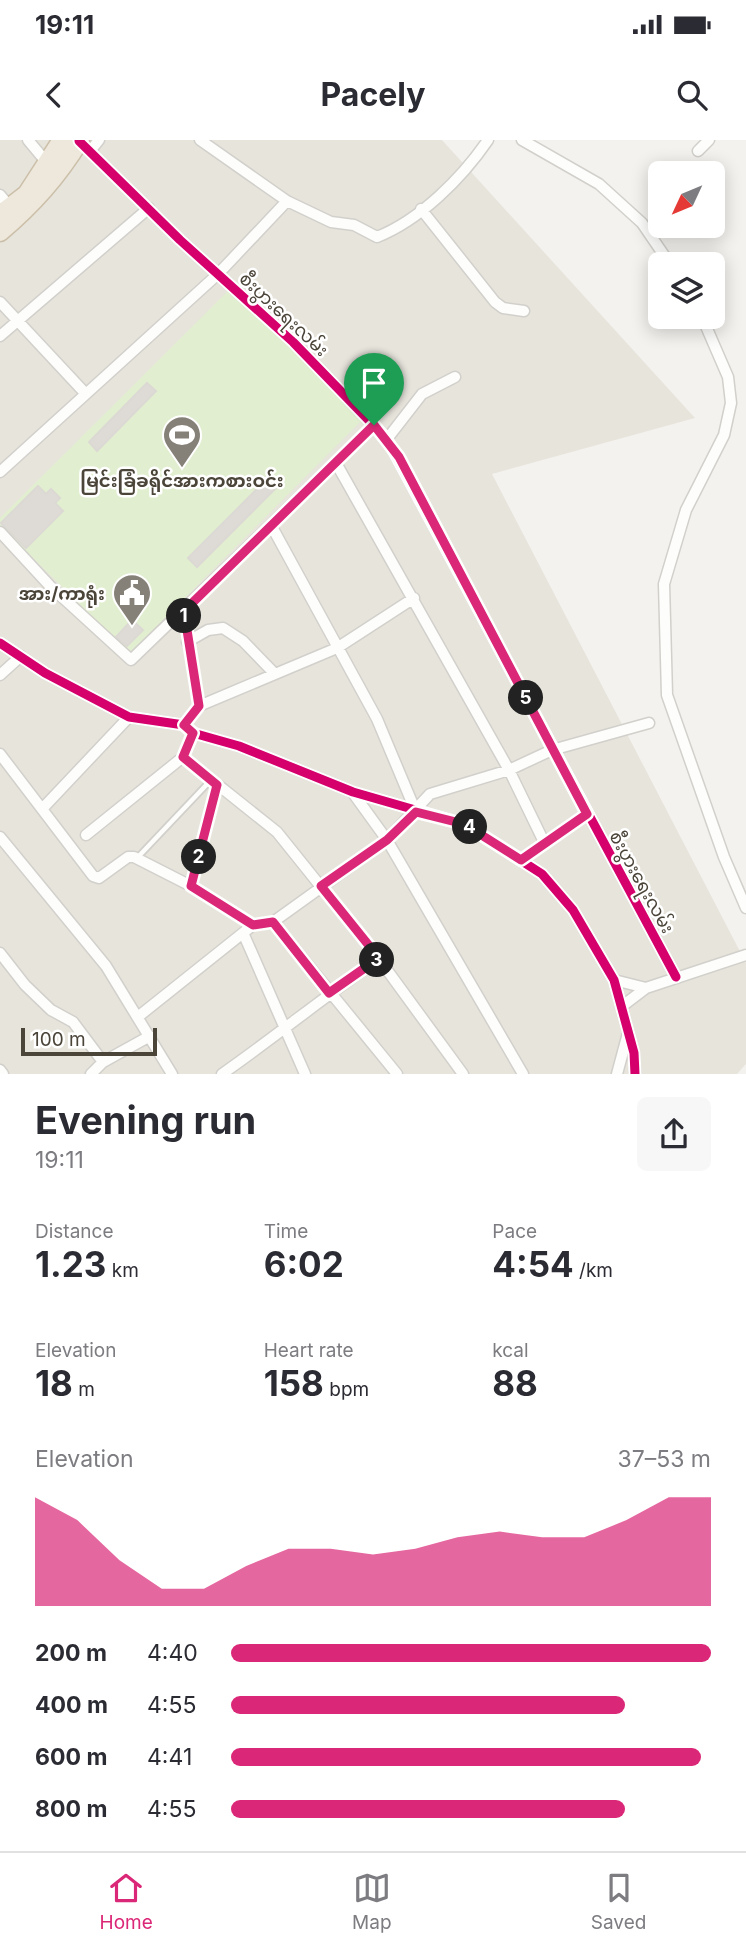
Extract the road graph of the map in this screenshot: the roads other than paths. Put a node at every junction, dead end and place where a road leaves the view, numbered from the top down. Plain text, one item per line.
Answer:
1 (28, 140) edge
2 (62, 140) edge
3 (99, 140) edge
4 (200, 140) edge
5 (488, 140) edge
6 (522, 140) edge
7 (709, 140) edge
8 (83, 144) edge
9 (698, 151) dead end
10 (53, 169) junction
11 (287, 201) junction
12 (3, 206) edge
13 (149, 208) junction
14 (421, 209) junction
15 (0, 232) edge
16 (662, 252) edge
17 (218, 274) junction
18 (0, 302) edge
19 (524, 312) dead end
20 (18, 321) junction
21 (707, 329) edge
22 (0, 336) edge
23 (455, 377) dead end
24 (85, 393) junction
25 (374, 425) junction
26 (387, 439) junction
27 (337, 463) junction
28 (0, 472) edge
29 (271, 525) junction
30 (0, 532) edge
31 (414, 598) junction
32 (184, 611) junction
33 (187, 642) junction
34 (0, 643) edge
35 (337, 648) junction
36 (21, 656) junction
37 (274, 673) junction
38 (0, 675) edge
39 (199, 706) junction
40 (129, 717) junction
41 (649, 723) dead end
42 (184, 725) junction
43 (193, 733) junction
44 (552, 750) junction
45 (0, 754) edge
46 (183, 757) junction
47 (509, 770) junction
48 (214, 782) junction
49 (353, 792) junction
50 (42, 809) junction
51 (416, 812) junction
52 (587, 814) junction
53 (86, 835) dead end
54 (0, 837) edge
55 (387, 840) junction
56 (544, 842) junction
57 (137, 858) junction
58 (521, 860) junction
59 (191, 886) junction
60 (321, 886) junction
61 (746, 908) edge
62 (273, 922) junction
63 (253, 925) junction
64 (244, 935) junction
65 (0, 953) edge
66 (746, 955) edge
67 (379, 958) junction
68 (676, 977) junction
69 (614, 980) junction
70 (646, 988) junction
71 (329, 993) junction
72 (621, 1007) junction
73 (139, 1016) junction
74 (285, 1031) junction
75 (628, 1032) junction
76 (150, 1036) junction
77 (103, 1062) junction
78 (91, 1074) edge
79 (172, 1074) edge
80 (222, 1074) edge
81 (305, 1074) edge
82 (397, 1074) edge
83 (463, 1074) edge
84 (523, 1074) edge
85 (617, 1074) edge
86 (635, 1074) edge

1 - 10 street
2 - 10 highway
3 - 8 street
4 - 11 street
5 - 14 street
6 - 16 street
7 - 9 street
8 - 10 highway
8 - 13 street, စီးပွားရေးလမ်း
10 - 12 highway
10 - 15 highway
11 - 14 street
11 - 17 street
13 - 17 street, စီးပွားရေးလမ်း
13 - 20 street
14 - 19 street
17 - 24 street
17 - 25 street, စီးပွားရေးလမ်း
18 - 20 street
20 - 22 street
20 - 24 street
21 - 61 street
23 - 26 street
24 - 28 street
25 - 26 street, စီးပွားရေးလမ်း
25 - 27 street
26 - 44 street, စီးပွားရေးလမ်း
27 - 29 street
27 - 31 street
29 - 32 street
29 - 35 street
30 - 32 street
31 - 35 street
31 - 47 street
32 - 33 street
33 - 37 street
33 - 39 street
34 - 36 street
35 - 37 street
35 - 51 street
36 - 38 street
36 - 40 street
37 - 39 street
39 - 42 street
40 - 42 street
40 - 50 street
41 - 44 street
42 - 43 street
43 - 46 street
43 - 49 street
44 - 47 street
44 - 52 street, စီးပွားရေးလမ်း
45 - 50 street
46 - 48 street
46 - 53 street
47 - 51 street
47 - 56 street
48 - 57 lane
48 - 59 street
48 - 60 street
49 - 51 street
49 - 55 street
50 - 57 street
51 - 55 street
51 - 58 street
52 - 56 street
52 - 68 street, စီးပွားရေးလမ်း
54 - 73 street
55 - 60 street
55 - 84 street
56 - 58 street
57 - 59 street
58 - 69 street
59 - 63 street
60 - 62 street
60 - 67 street
62 - 63 street
62 - 71 street
63 - 64 street
64 - 73 street
64 - 74 street
65 - 77 street
66 - 68 street
67 - 71 street
67 - 83 street
68 - 70 street
69 - 70 street
69 - 72 street
70 - 72 street
71 - 74 street
71 - 82 street
72 - 75 street
73 - 76 street
74 - 80 street
74 - 81 street
75 - 85 street
75 - 86 street
76 - 77 street
76 - 79 street
77 - 78 street

